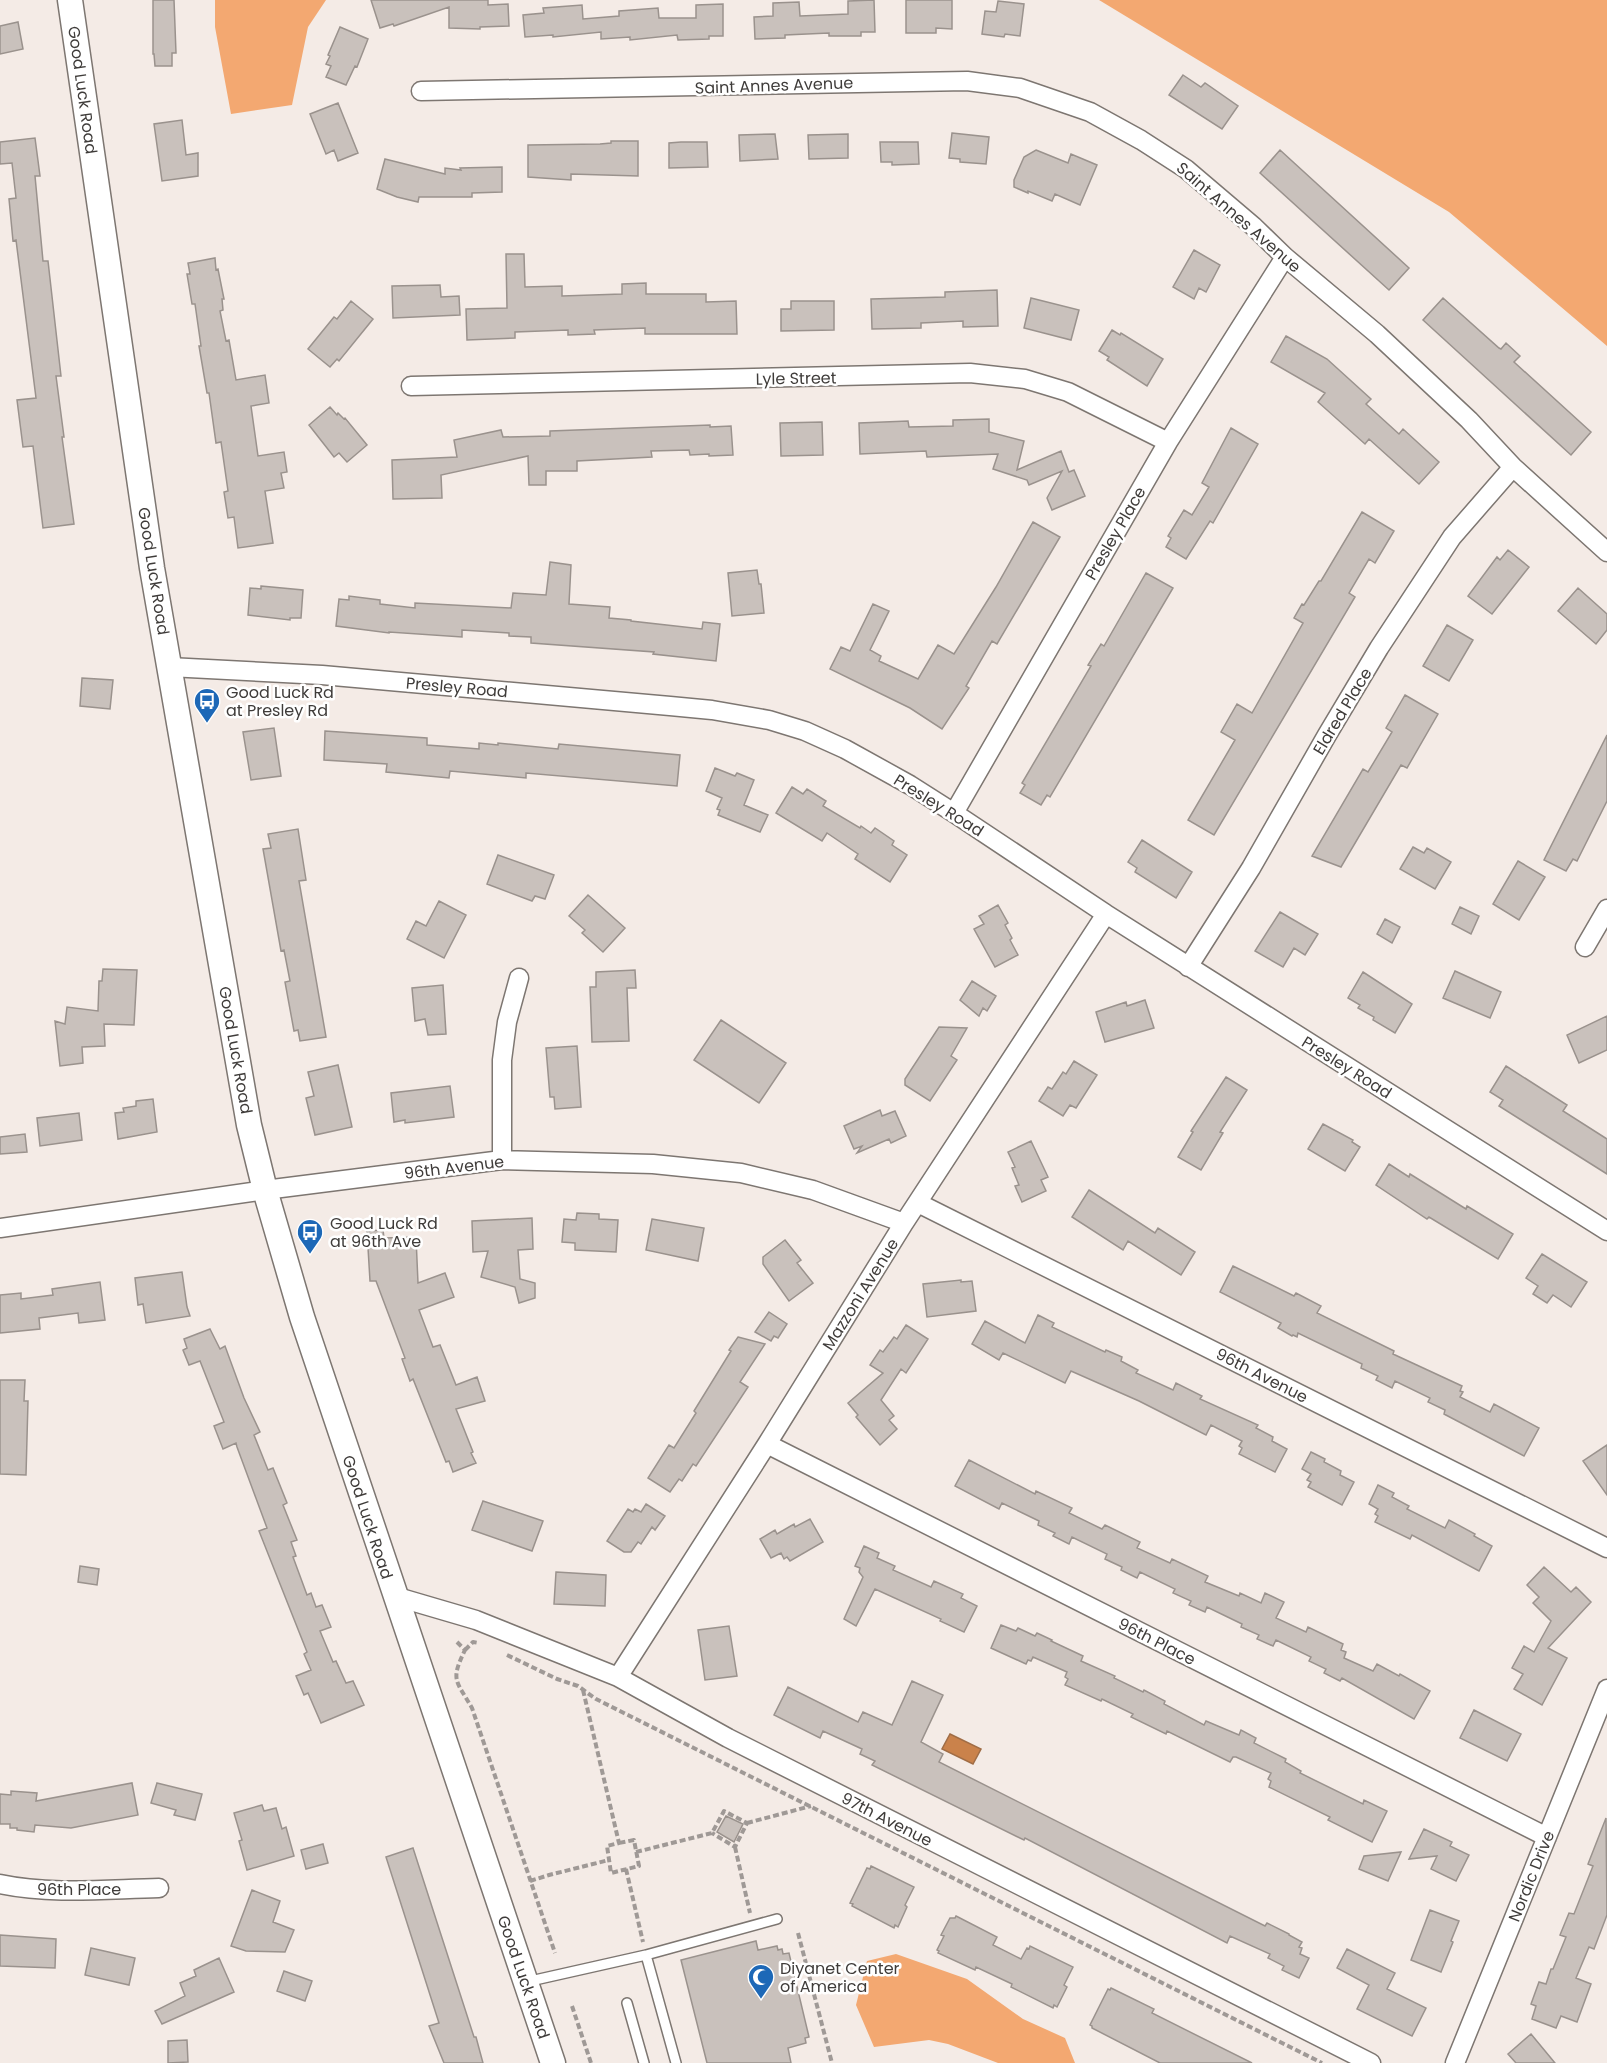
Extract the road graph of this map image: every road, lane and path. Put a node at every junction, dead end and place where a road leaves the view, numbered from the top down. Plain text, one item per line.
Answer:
1 (70, 0) edge
2 (421, 91) dead end
3 (1285, 257) junction
4 (411, 386) dead end
5 (1168, 442) junction
6 (1513, 467) junction
7 (1607, 552) edge
8 (169, 667) junction
9 (954, 813) junction
10 (1607, 909) edge
11 (1106, 914) junction
12 (1585, 948) dead end
13 (1188, 967) junction
14 (519, 978) dead end
15 (502, 1160) junction
16 (265, 1190) junction
17 (918, 1203) junction
18 (904, 1223) junction
19 (0, 1228) edge
20 (1607, 1231) edge
21 (767, 1444) junction
22 (1607, 1548) edge
23 (394, 1596) junction
24 (457, 1642) dead end
25 (481, 1643) dead end
26 (465, 1650) junction
27 (503, 1653) dead end
28 (618, 1677) junction
29 (583, 1689) junction
30 (1607, 1689) edge
31 (811, 1806) junction
32 (747, 1823) junction
33 (712, 1833) junction
34 (1547, 1837) junction
35 (619, 1844) junction
36 (735, 1847) junction
37 (636, 1852) junction
38 (609, 1860) junction
39 (626, 1869) junction
40 (530, 1881) junction
41 (0, 1884) edge
42 (159, 1888) dead end
43 (777, 1919) dead end
44 (753, 1926) junction
45 (798, 1933) dead end
46 (555, 1953) dead end
47 (646, 1955) junction
48 (526, 1982) junction
49 (627, 2003) dead end
50 (572, 2006) dead end
51 (553, 2063) edge
52 (591, 2063) edge
53 (644, 2063) edge
54 (676, 2063) edge
55 (832, 2063) edge
56 (1322, 2063) edge
57 (1371, 2063) edge
58 (1455, 2063) edge

1 - 8 main road, Good Luck Road
2 - 3 street, Saint Annes Avenue
3 - 5 street, Presley Place
3 - 6 street, Saint Annes Avenue
4 - 5 street, Lyle Street
5 - 9 street, Presley Place
6 - 7 street, Saint Annes Avenue
6 - 13 street, Eldred Place
8 - 9 street, Presley Road
8 - 16 main road, Good Luck Road
9 - 11 street, Presley Road
10 - 12 street
11 - 13 street, Presley Road
11 - 17 street, Mazzoni Avenue
13 - 20 street, Presley Road
14 - 15 street
15 - 16 street, 96th Avenue
15 - 18 street, 96th Avenue
16 - 19 street, 96th Avenue
16 - 23 main road, Good Luck Road
17 - 18 street, Mazzoni Avenue
17 - 22 street, 96th Avenue
18 - 21 street, Mazzoni Avenue
21 - 28 street, Mazzoni Avenue
21 - 34 street, 96th Place
23 - 28 street, 97th Avenue
23 - 48 main road, Good Luck Road
24 - 26 path
25 - 26 path
26 - 40 path
27 - 29 path
28 - 57 street, 97th Avenue
29 - 31 path
29 - 35 path
30 - 34 street, Nordic Drive
31 - 32 path
31 - 56 path
32 - 33 path
32 - 36 path
33 - 36 path
33 - 37 path
34 - 58 street, Nordic Drive
35 - 37 path
35 - 38 path
36 - 44 path
37 - 39 path
38 - 39 path
38 - 40 path
39 - 47 path
40 - 46 path
41 - 42 street, 96th Place
43 - 44 lane
44 - 47 lane
45 - 55 path
47 - 48 lane
47 - 54 lane
48 - 51 main road, Good Luck Road
49 - 53 lane
50 - 52 path

